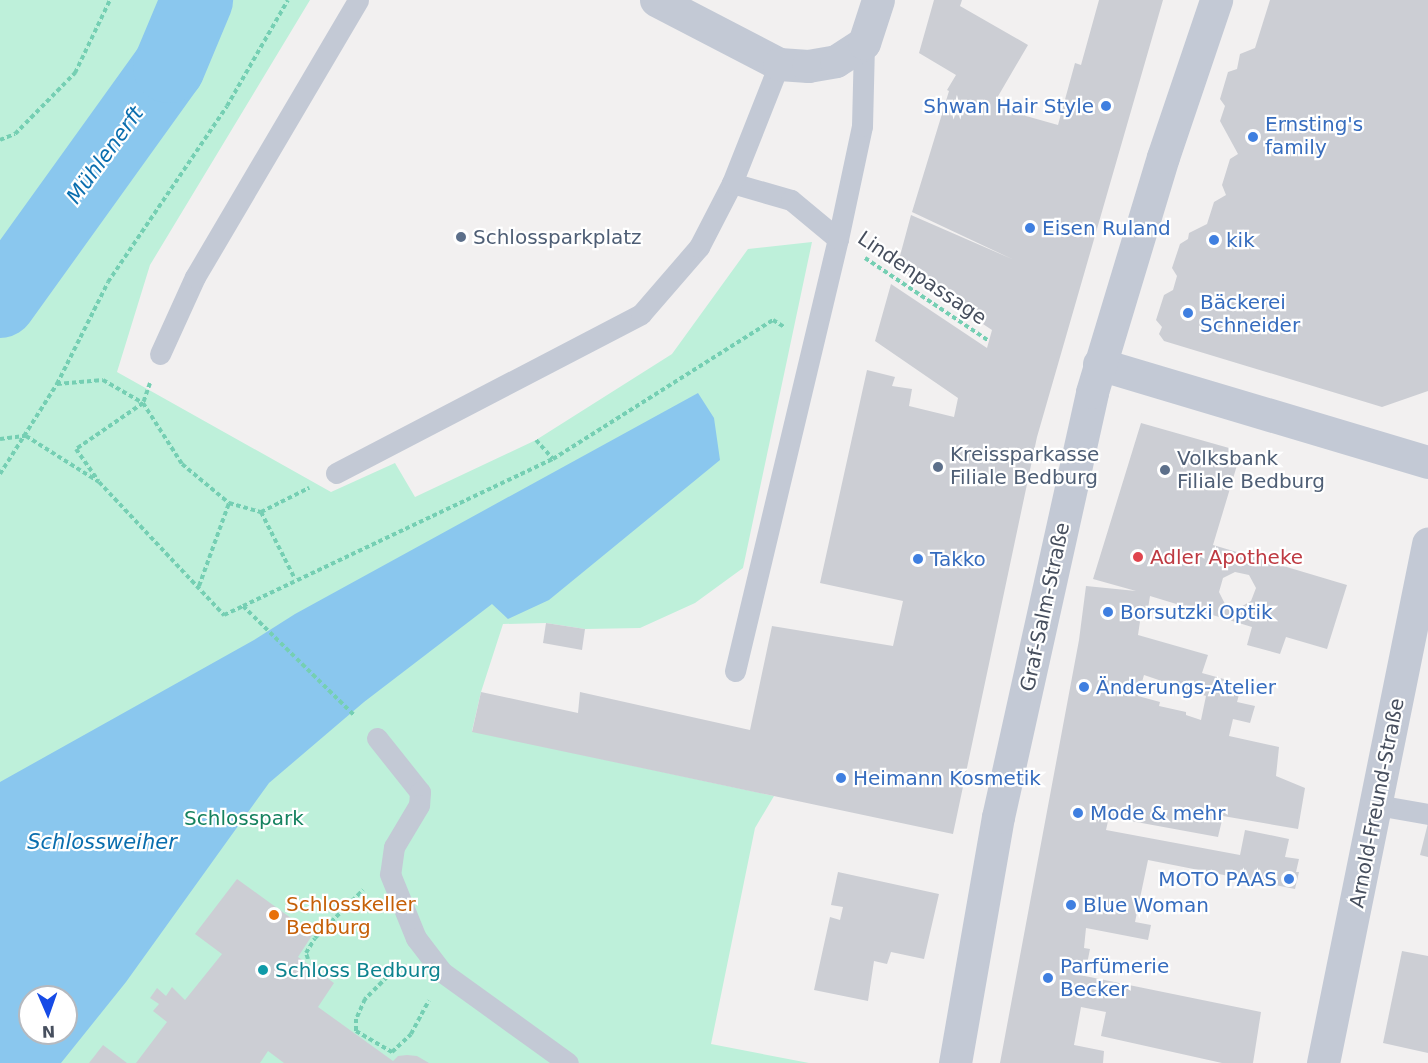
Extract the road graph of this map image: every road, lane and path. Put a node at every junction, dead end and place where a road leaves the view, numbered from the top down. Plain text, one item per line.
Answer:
1 (110, 0) edge
2 (288, 0) edge
3 (358, 0) edge
4 (656, 0) edge
5 (878, 0) edge
6 (1216, 0) edge
7 (864, 43) junction
8 (780, 64) junction
9 (0, 140) edge
10 (732, 183) junction
11 (838, 238) junction
12 (989, 340) dead end
13 (813, 343) junction
14 (160, 354) dead end
15 (1099, 364) junction
16 (57, 384) junction
17 (143, 403) junction
18 (26, 436) junction
19 (0, 438) edge
20 (536, 440) dead end
21 (553, 459) junction
22 (1428, 462) edge
23 (336, 473) joint
24 (0, 474) edge
25 (99, 482) junction
26 (229, 503) junction
27 (261, 512) junction
28 (1428, 544) edge
29 (295, 579) junction
30 (199, 586) junction
31 (243, 606) junction
32 (735, 671) dead end
33 (377, 738) joint
34 (1377, 805) junction
35 (1428, 814) edge
36 (390, 874) junction
37 (308, 959) dead end
38 (380, 985) dead end
39 (423, 1014) dead end
40 (568, 1063) edge
41 (956, 1063) edge
42 (1323, 1063) edge

1 - 9 path
2 - 16 path
3 - 14 lane
4 - 8 street
5 - 7 street
6 - 15 street, Graf-Salm-Straße
7 - 8 street
7 - 11 lane
8 - 10 lane
10 - 11 lane
10 - 23 lane
11 - 12 path, Lindenpassage
11 - 13 lane
13 - 21 path
13 - 32 lane
15 - 22 street
15 - 41 street, Graf-Salm-Straße
16 - 17 path
16 - 18 path
17 - 25 path
17 - 26 path
18 - 19 path
18 - 24 path
18 - 25 path
20 - 21 path
21 - 29 path
23 - 27 path
25 - 30 path
26 - 27 path
26 - 30 path
27 - 29 path
28 - 34 street, Arnold-Freund-Straße
29 - 31 path
30 - 31 path
31 - 33 path
33 - 36 lane
34 - 35 lane
34 - 42 street, Arnold-Freund-Straße
36 - 37 path
36 - 40 lane
38 - 39 path

